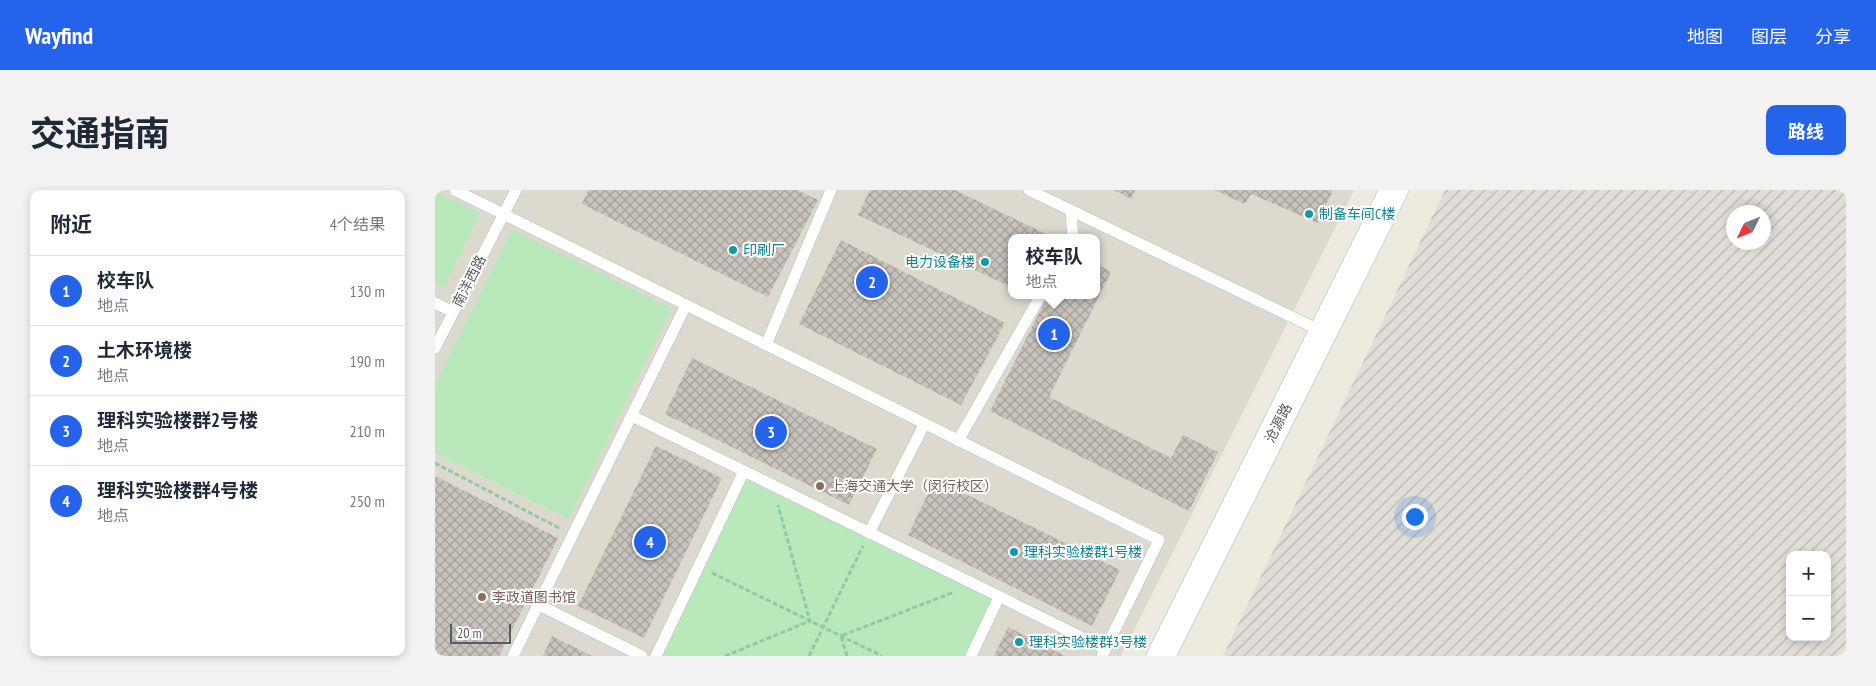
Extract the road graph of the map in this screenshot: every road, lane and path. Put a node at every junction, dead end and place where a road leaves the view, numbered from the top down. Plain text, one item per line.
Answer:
1 (455, 190) edge
2 (516, 190) edge
3 (831, 190) edge
4 (1029, 190) edge
5 (1394, 190) edge
6 (1071, 211) junction
7 (503, 214) junction
8 (1073, 234) edge
9 (1039, 299) edge
10 (435, 303) edge
11 (686, 305) junction
12 (453, 312) junction
13 (1323, 332) junction
14 (766, 345) junction
15 (435, 348) edge
16 (631, 416) junction
17 (924, 425) junction
18 (958, 441) junction
19 (435, 464) edge
20 (744, 471) junction
21 (773, 485) junction
22 (869, 532) junction
23 (573, 535) junction
24 (699, 566) junction
25 (973, 584) junction
26 (999, 596) junction
27 (539, 605) junction
28 (810, 620) junction
29 (823, 627) junction
30 (841, 636) junction
31 (1104, 652) edge
32 (513, 656) edge
33 (642, 656) edge
34 (656, 656) edge
35 (725, 656) edge
36 (809, 656) edge
37 (847, 656) edge
38 (883, 656) edge
39 (971, 656) edge
40 (1161, 656) edge

1 - 7 lane
2 - 7 lane, 南洋西路
3 - 14 lane
4 - 6 lane
5 - 13 street, 沧源路
6 - 8 lane
6 - 13 lane
7 - 11 lane
7 - 12 lane, 南洋西路
9 - 18 lane
10 - 12 lane
11 - 14 lane
11 - 16 lane
12 - 15 lane, 南洋西路
13 - 40 street, 沧源路
14 - 17 lane
16 - 20 lane
16 - 23 lane
17 - 18 lane
17 - 22 lane
18 - 31 lane
19 - 23 path
20 - 21 lane
20 - 24 lane
21 - 22 lane
21 - 28 path
22 - 25 lane
22 - 29 path
23 - 27 lane
24 - 28 path
24 - 34 lane
25 - 26 lane
25 - 30 path
26 - 31 lane
26 - 39 lane
27 - 32 lane
27 - 33 lane
28 - 29 path
28 - 35 path
29 - 30 path
29 - 36 path
30 - 37 path
30 - 38 path

